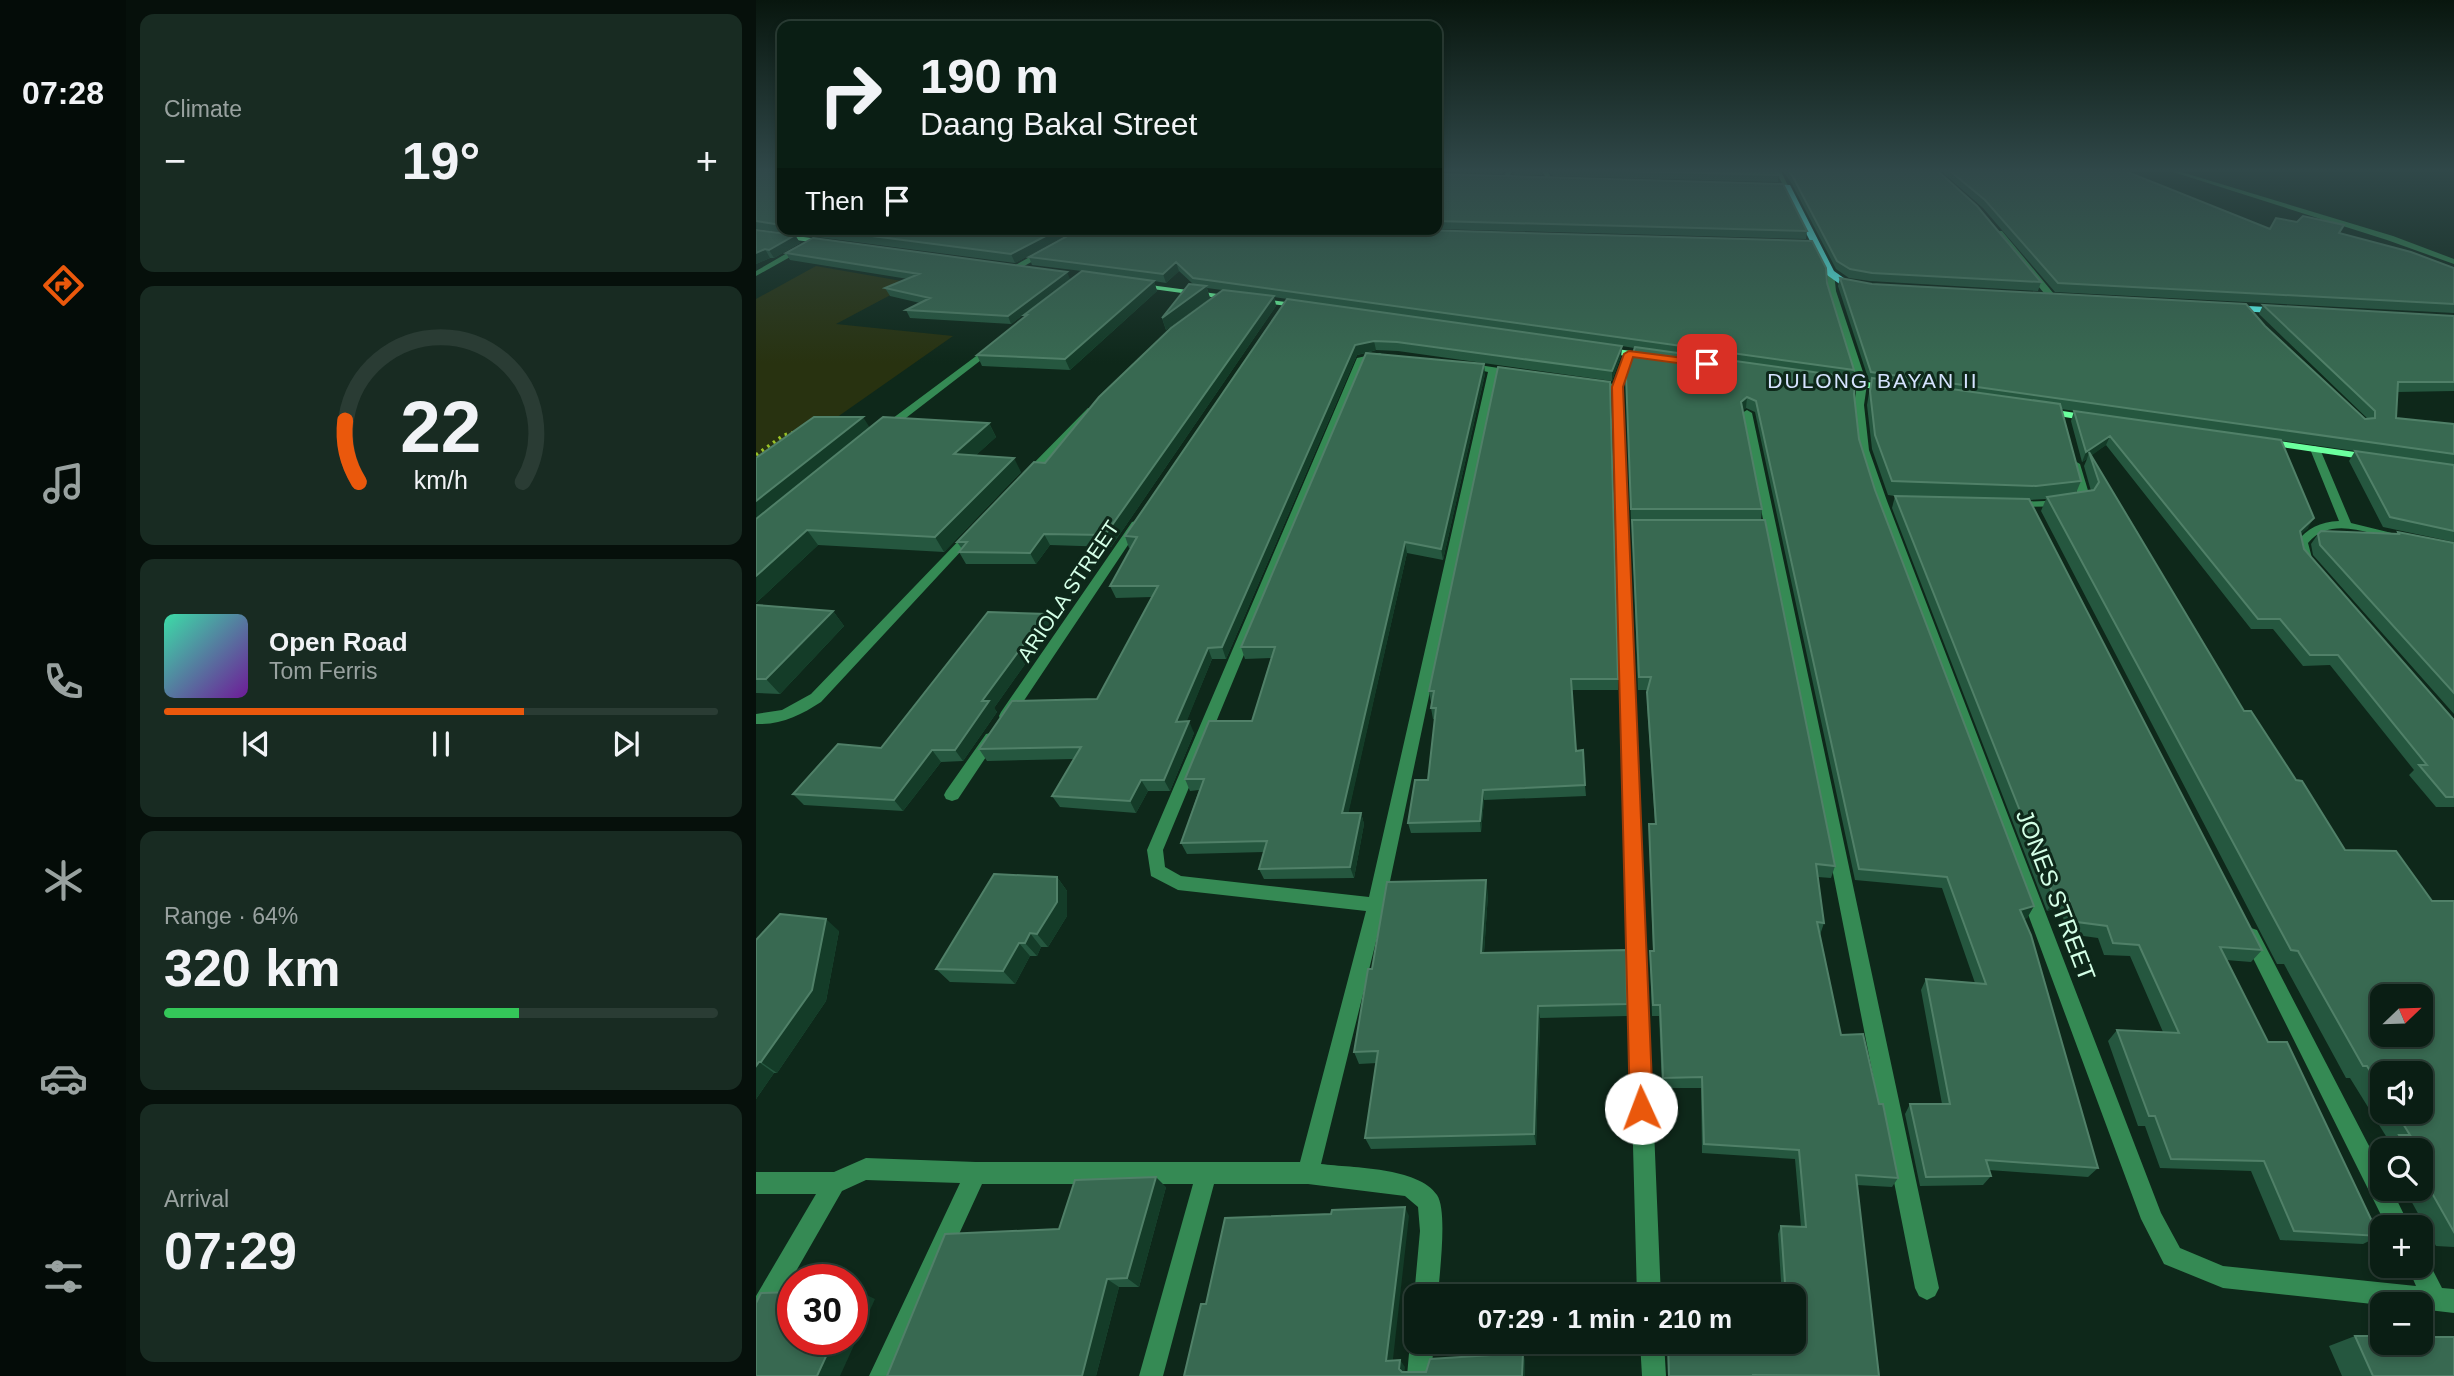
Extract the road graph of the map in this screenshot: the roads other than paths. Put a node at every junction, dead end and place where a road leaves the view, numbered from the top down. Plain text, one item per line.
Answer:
1 (773, 235) edge
2 (1810, 235) edge
3 (2001, 235) edge
4 (2381, 235) edge
5 (816, 241) junction
6 (841, 244) edge
7 (1801, 244) edge
8 (1814, 244) junction
9 (1052, 248) edge
10 (2454, 262) edge
11 (1003, 266) edge
12 (1016, 267) junction
13 (1029, 270) edge
14 (1830, 273) junction
15 (756, 274) edge
16 (1133, 284) edge
17 (1870, 288) edge
18 (2038, 295) edge
19 (1222, 296) junction
20 (2051, 296) junction
21 (2064, 297) edge
22 (1286, 303) junction
23 (1211, 304) edge
24 (1313, 307) edge
25 (2221, 307) edge
26 (2247, 309) junction
27 (2301, 312) edge
28 (1278, 315) edge
29 (2259, 324) edge
30 (1001, 342) edge
31 (1588, 348) edge
32 (1629, 354) junction
33 (1398, 357) edge
34 (1656, 357) edge
35 (1452, 364) edge
36 (1493, 369) junction
37 (1532, 375) edge
38 (1835, 380) edge
39 (1585, 383) edge
40 (1862, 384) junction
41 (1618, 387) junction
42 (1902, 390) edge
43 (1096, 405) edge
44 (2034, 410) edge
45 (1747, 412) edge
46 (2101, 419) edge
47 (873, 439) edge
48 (2248, 440) edge
49 (2071, 449) edge
50 (2315, 449) junction
51 (2378, 458) edge
52 (1022, 481) edge
53 (2003, 505) edge
54 (1146, 509) edge
55 (985, 521) edge
56 (2347, 525) junction
57 (2411, 540) edge
58 (2314, 567) edge
59 (756, 719) edge
60 (952, 795) dead end
61 (1376, 905) junction
62 (2245, 923) edge
63 (976, 1173) junction
64 (1308, 1173) junction
65 (1206, 1175) junction
66 (756, 1183) edge
67 (834, 1183) junction
68 (2393, 1215) edge
69 (2428, 1278) edge
70 (1427, 1284) edge
71 (1649, 1284) edge
72 (1927, 1288) dead end
73 (2445, 1301) edge
74 (756, 1319) edge
75 (1421, 1354) edge
76 (1653, 1354) edge
77 (881, 1376) edge
78 (1151, 1376) edge
79 (1419, 1376) edge
80 (1654, 1376) edge

1 - 5 street
2 - 8 main road
3 - 20 street
4 - 10 street
5 - 6 street
5 - 15 street
7 - 8 street
8 - 14 main road
9 - 12 street
11 - 12 street
12 - 13 street
14 - 17 main road
14 - 40 street, JONES STREET
16 - 19 street
18 - 20 main road
19 - 22 street
19 - 23 street
20 - 21 main road
22 - 24 street
22 - 28 street
25 - 26 main road
26 - 27 main road
26 - 29 street
30 - 47 street
31 - 32 street
32 - 34 street
32 - 41 street
33 - 61 street
35 - 36 street
36 - 37 street
36 - 61 street
38 - 40 street
39 - 41 street
40 - 42 street
40 - 73 street, JONES STREET
41 - 71 street
43 - 52 street
44 - 46 street
45 - 72 street
48 - 50 street
49 - 53 street
50 - 51 street
50 - 56 street
54 - 60 street, ARIOLA STREET
55 - 59 street
56 - 57 street
56 - 58 street
61 - 64 street
62 - 68 street
63 - 65 street
63 - 67 street
63 - 77 street
64 - 65 street
64 - 70 street
65 - 78 street
66 - 67 street
67 - 74 street
69 - 73 street
75 - 79 street
76 - 80 street

